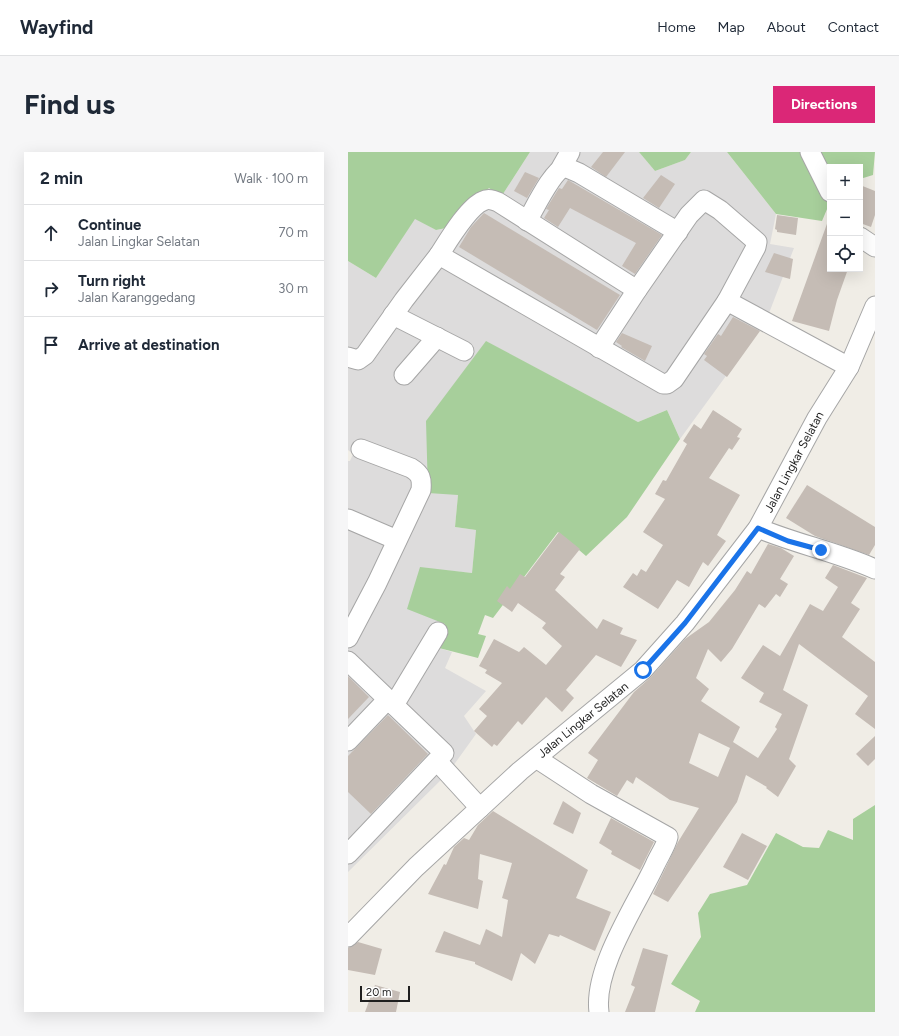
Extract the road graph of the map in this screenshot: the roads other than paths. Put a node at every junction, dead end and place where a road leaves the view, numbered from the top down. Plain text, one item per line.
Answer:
1 (810, 152) edge
2 (566, 160) edge
3 (827, 186) edge
4 (527, 220) junction
5 (678, 232) junction
6 (863, 239) edge
7 (875, 247) edge
8 (439, 255) junction
9 (637, 290) junction
10 (727, 301) junction
11 (875, 306) edge
12 (393, 315) junction
13 (437, 337) junction
14 (600, 348) junction
15 (464, 351) dead end
16 (348, 357) edge
17 (849, 367) junction
18 (404, 375) dead end
19 (361, 449) dead end
20 (348, 519) edge
21 (758, 528) junction
22 (397, 540) junction
23 (875, 569) edge
24 (438, 632) dead end
25 (348, 638) edge
26 (348, 661) edge
27 (391, 702) junction
28 (348, 741) edge
29 (536, 758) junction
30 (436, 761) junction
31 (480, 808) junction
32 (348, 854) edge
33 (348, 937) edge
34 (599, 1012) edge

1 - 3 street
2 - 4 street
2 - 5 street
4 - 8 street
4 - 9 street
5 - 9 street
5 - 10 street
6 - 7 street
8 - 12 street
8 - 14 street
9 - 14 street
10 - 14 street
10 - 17 street
11 - 17 street, Jalan Lingkar Selatan
12 - 13 street
12 - 16 street
13 - 15 street
13 - 18 street
17 - 21 street, Jalan Lingkar Selatan
19 - 22 street
20 - 22 street
21 - 23 street
21 - 29 street, Jalan Lingkar Selatan
22 - 25 street
24 - 27 street
26 - 27 street
27 - 28 street
27 - 30 street
29 - 31 street, Jalan Lingkar Selatan
29 - 34 street
30 - 31 street
30 - 32 street
31 - 33 street, Jalan Lingkar Selatan

